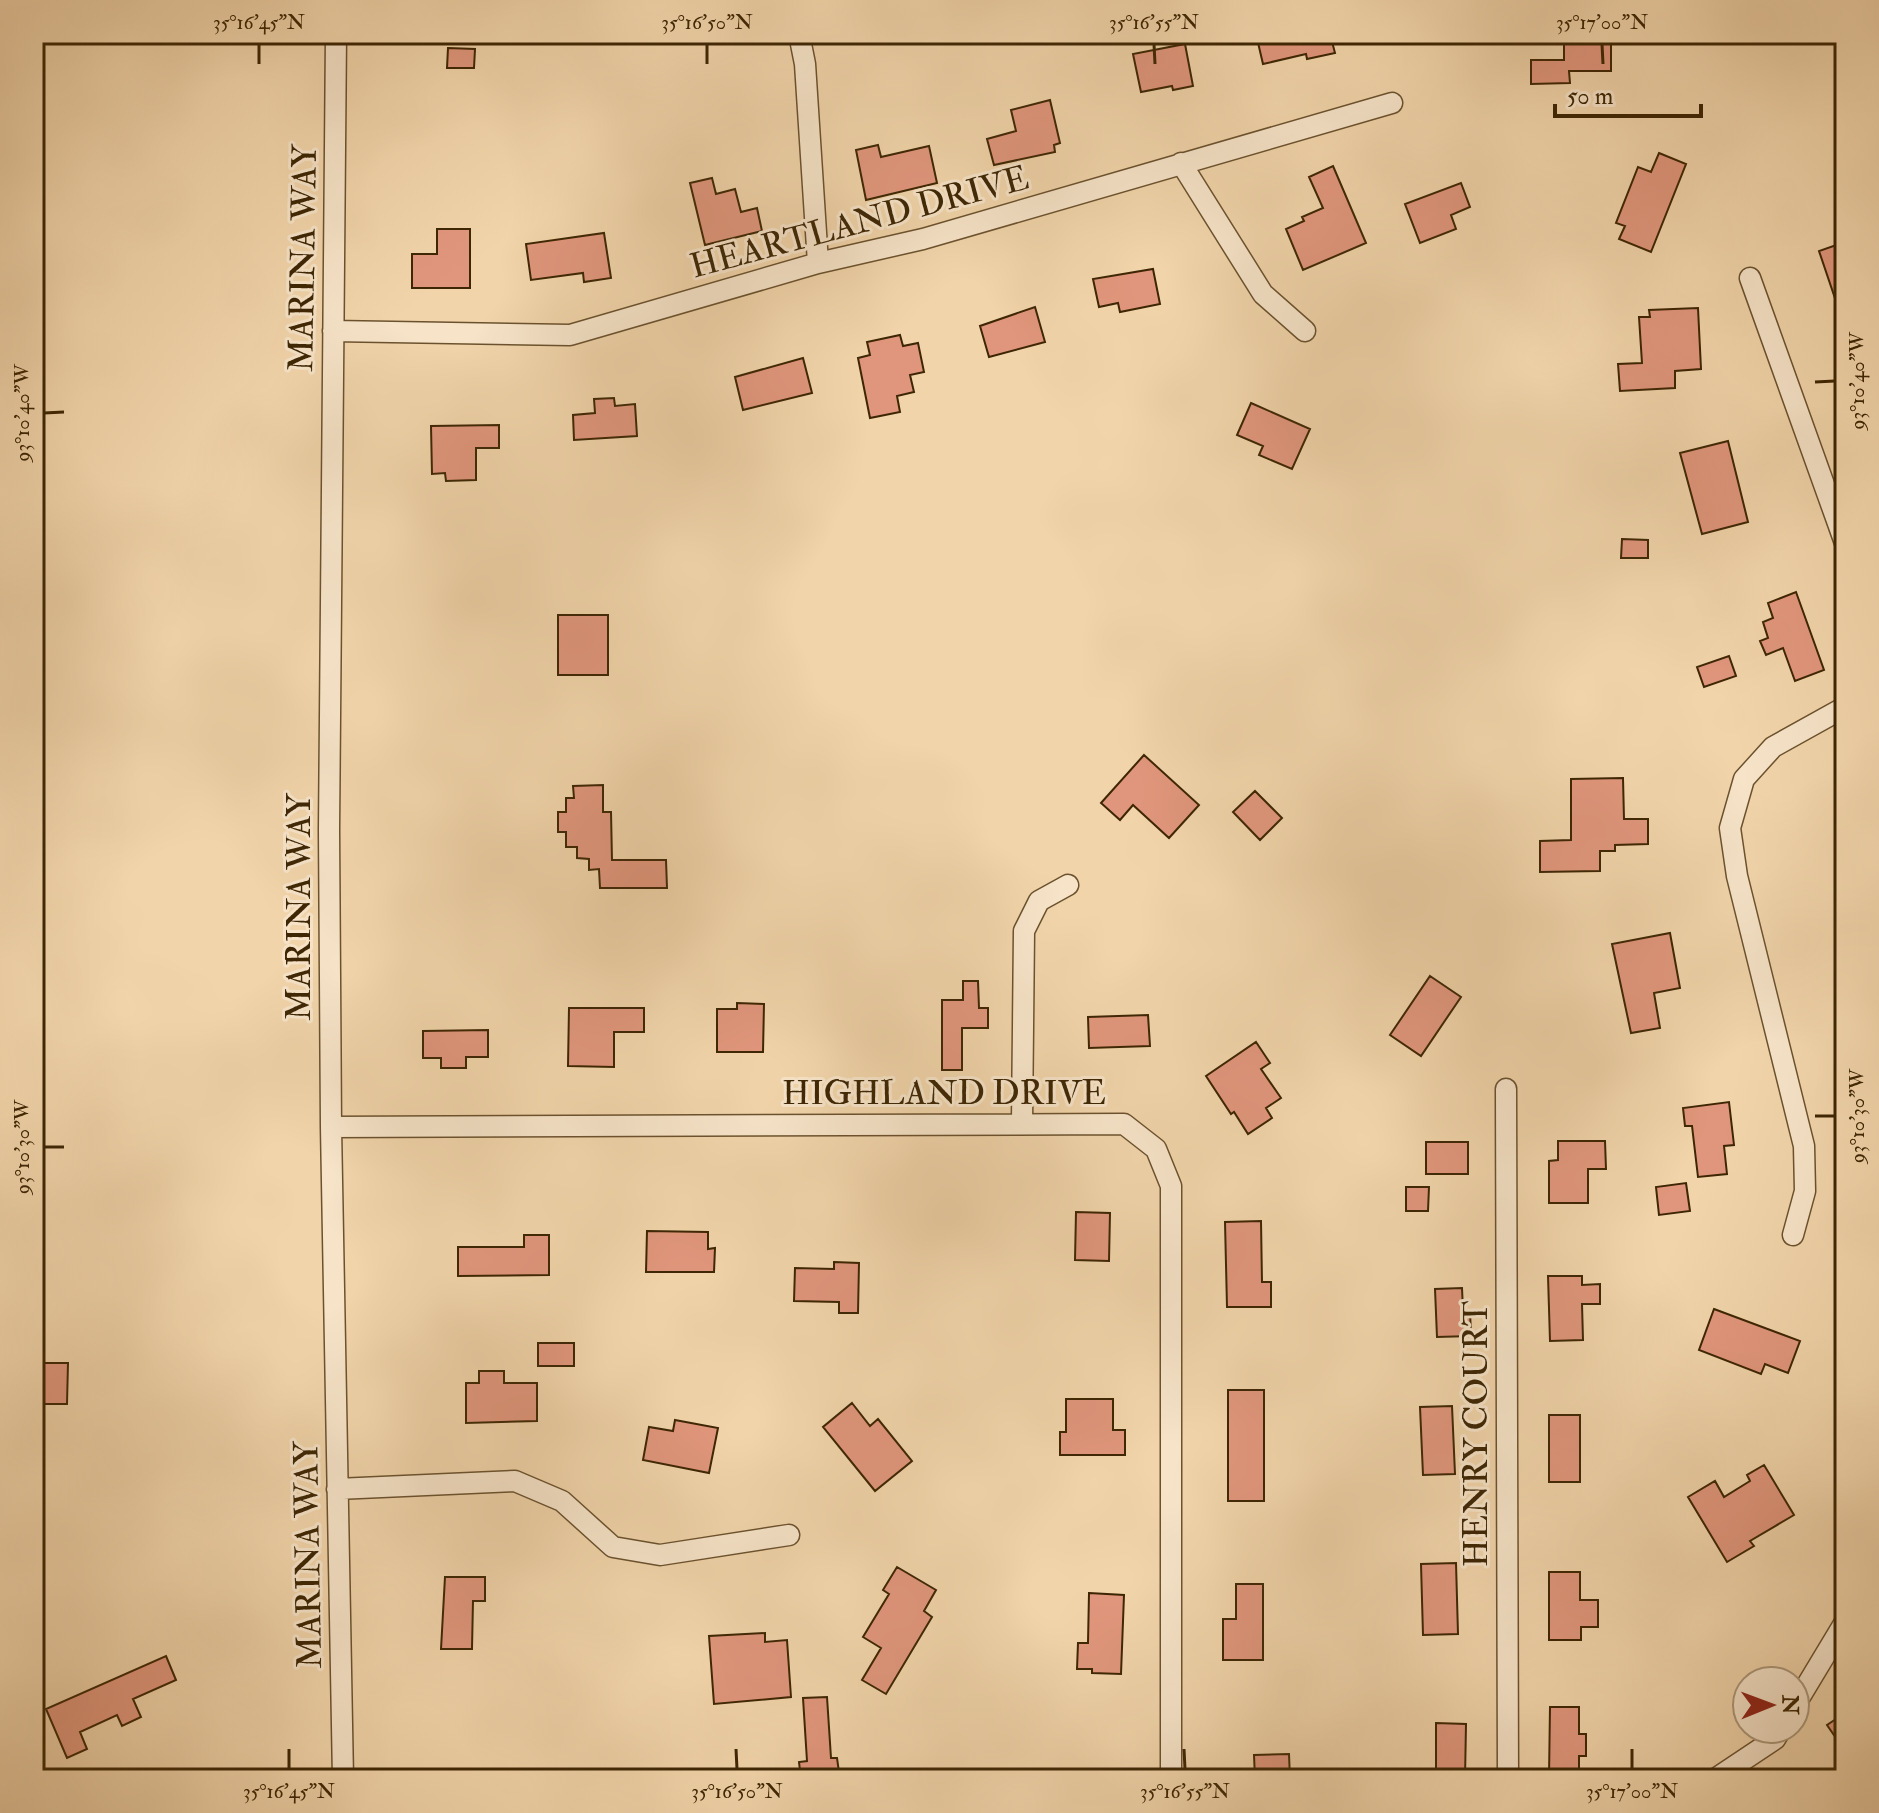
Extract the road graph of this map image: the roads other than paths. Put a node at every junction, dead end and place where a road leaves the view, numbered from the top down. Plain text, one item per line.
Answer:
1 (336, 34) edge
2 (799, 34) edge
3 (1392, 103) dead end
4 (1181, 163) junction
5 (818, 263) junction
6 (1750, 278) dead end
7 (333, 331) junction
8 (1305, 331) dead end
9 (1845, 543) edge
10 (1845, 707) edge
11 (1068, 885) dead end
12 (1506, 1089) dead end
13 (1022, 1123) junction
14 (331, 1127) junction
15 (1793, 1235) dead end
16 (337, 1489) junction
17 (789, 1535) dead end
18 (1845, 1622) edge
19 (1811, 1678) edge
20 (1766, 1745) edge
21 (343, 1779) edge
22 (1171, 1779) edge
23 (1508, 1779) edge
24 (1715, 1779) edge

1 - 7 street, MARINA WAY
2 - 5 street
3 - 4 street, HEARTLAND DRIVE
4 - 5 street, HEARTLAND DRIVE
4 - 8 street
5 - 7 street, HEARTLAND DRIVE
6 - 9 street
7 - 14 street, MARINA WAY
10 - 15 street
11 - 13 street
12 - 23 street, HENRY COURT
13 - 14 street, HIGHLAND DRIVE
13 - 22 street, HIGHLAND DRIVE
14 - 16 street, MARINA WAY
16 - 17 street
16 - 21 street, MARINA WAY
18 - 19 street
20 - 24 street

